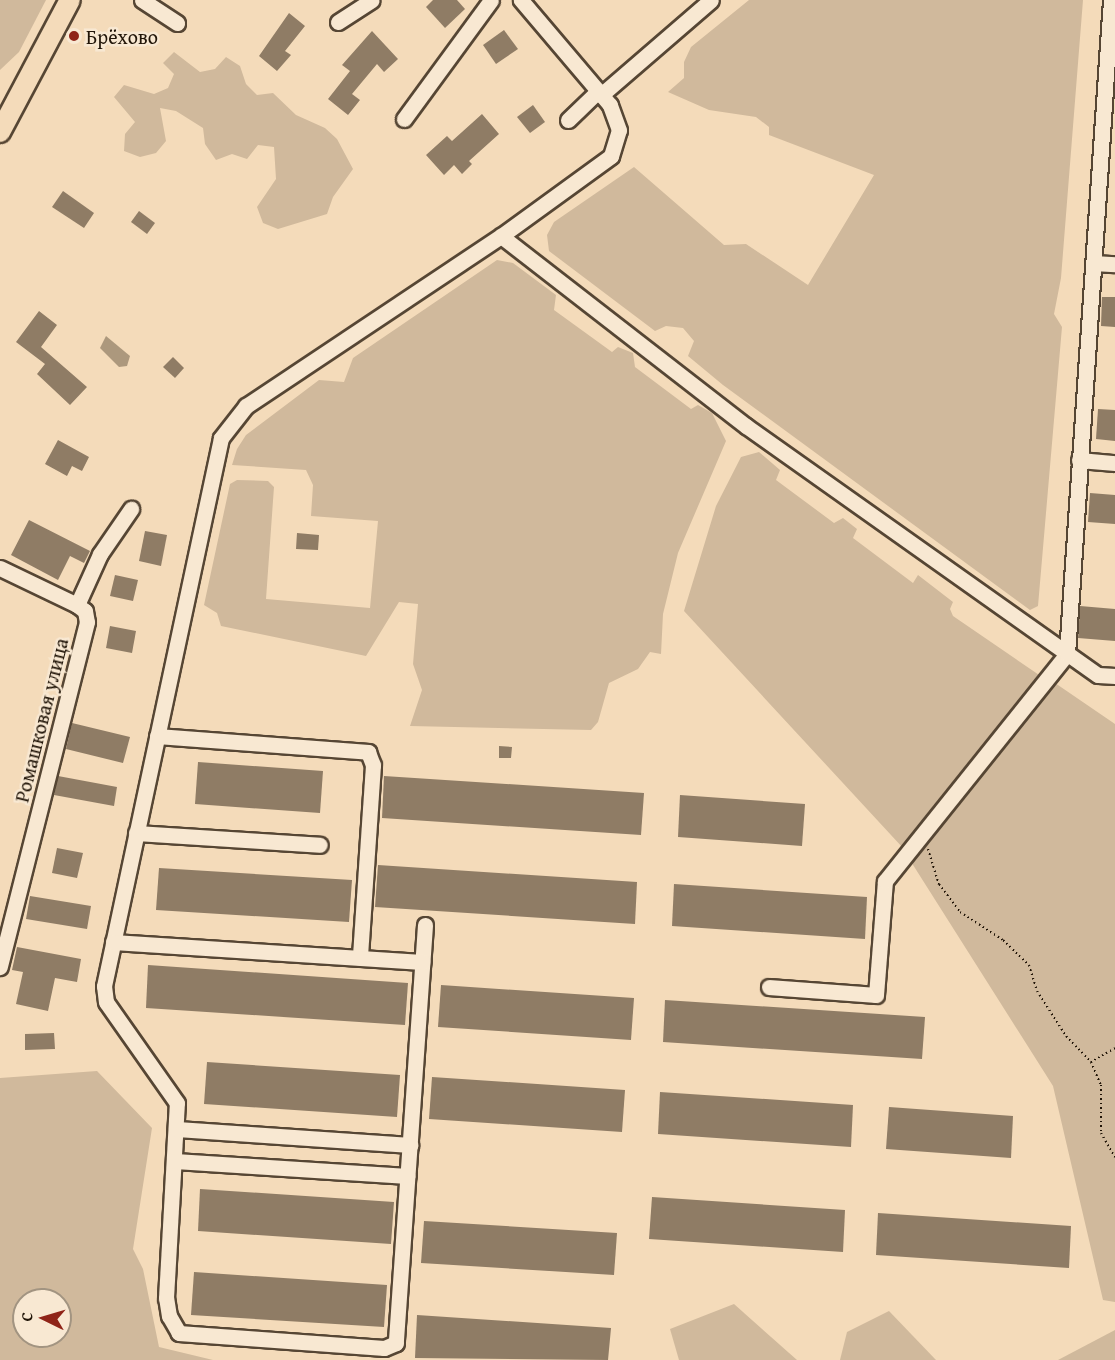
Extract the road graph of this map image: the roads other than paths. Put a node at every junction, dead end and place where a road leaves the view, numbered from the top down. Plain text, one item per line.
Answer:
1 (70, 0) edge
2 (142, 0) edge
3 (372, 0) edge
4 (491, 0) edge
5 (521, 0) edge
6 (711, 0) edge
7 (1112, 0) edge
8 (338, 22) dead end
9 (177, 23) dead end
10 (1111, 62) edge
11 (600, 93) junction
12 (404, 119) dead end
13 (568, 120) dead end
14 (0, 132) edge
15 (501, 236) junction
16 (1093, 263) junction
17 (1115, 264) edge
18 (1079, 460) junction
19 (1115, 463) edge
20 (131, 509) dead end
21 (0, 568) edge
22 (77, 605) junction
23 (1067, 654) junction
24 (1098, 675) junction
25 (1115, 676) edge
26 (1115, 687) edge
27 (157, 736) junction
28 (136, 833) junction
29 (320, 845) dead end
30 (425, 925) dead end
31 (113, 942) junction
32 (360, 958) junction
33 (422, 962) junction
34 (0, 967) edge
35 (769, 987) dead end
36 (177, 1129) junction
37 (410, 1145) junction
38 (175, 1161) junction
39 (408, 1176) junction

1 - 14 main road
2 - 9 street
3 - 8 street
4 - 12 street
5 - 11 street
6 - 11 street
7 - 10 street
10 - 16 street
11 - 13 street
11 - 15 street
15 - 23 street
15 - 27 street
16 - 17 street
16 - 18 street
18 - 19 street
18 - 23 street
20 - 22 street
21 - 22 street
22 - 34 street, Ромашковая улица
23 - 24 street
23 - 35 street
24 - 25 street
24 - 26 street
27 - 28 street
27 - 32 street
28 - 29 street
28 - 31 street
30 - 33 street
31 - 32 street
31 - 36 street
32 - 33 street
33 - 37 street
36 - 37 street
36 - 38 street
37 - 39 street
38 - 39 street
38 - 39 street

